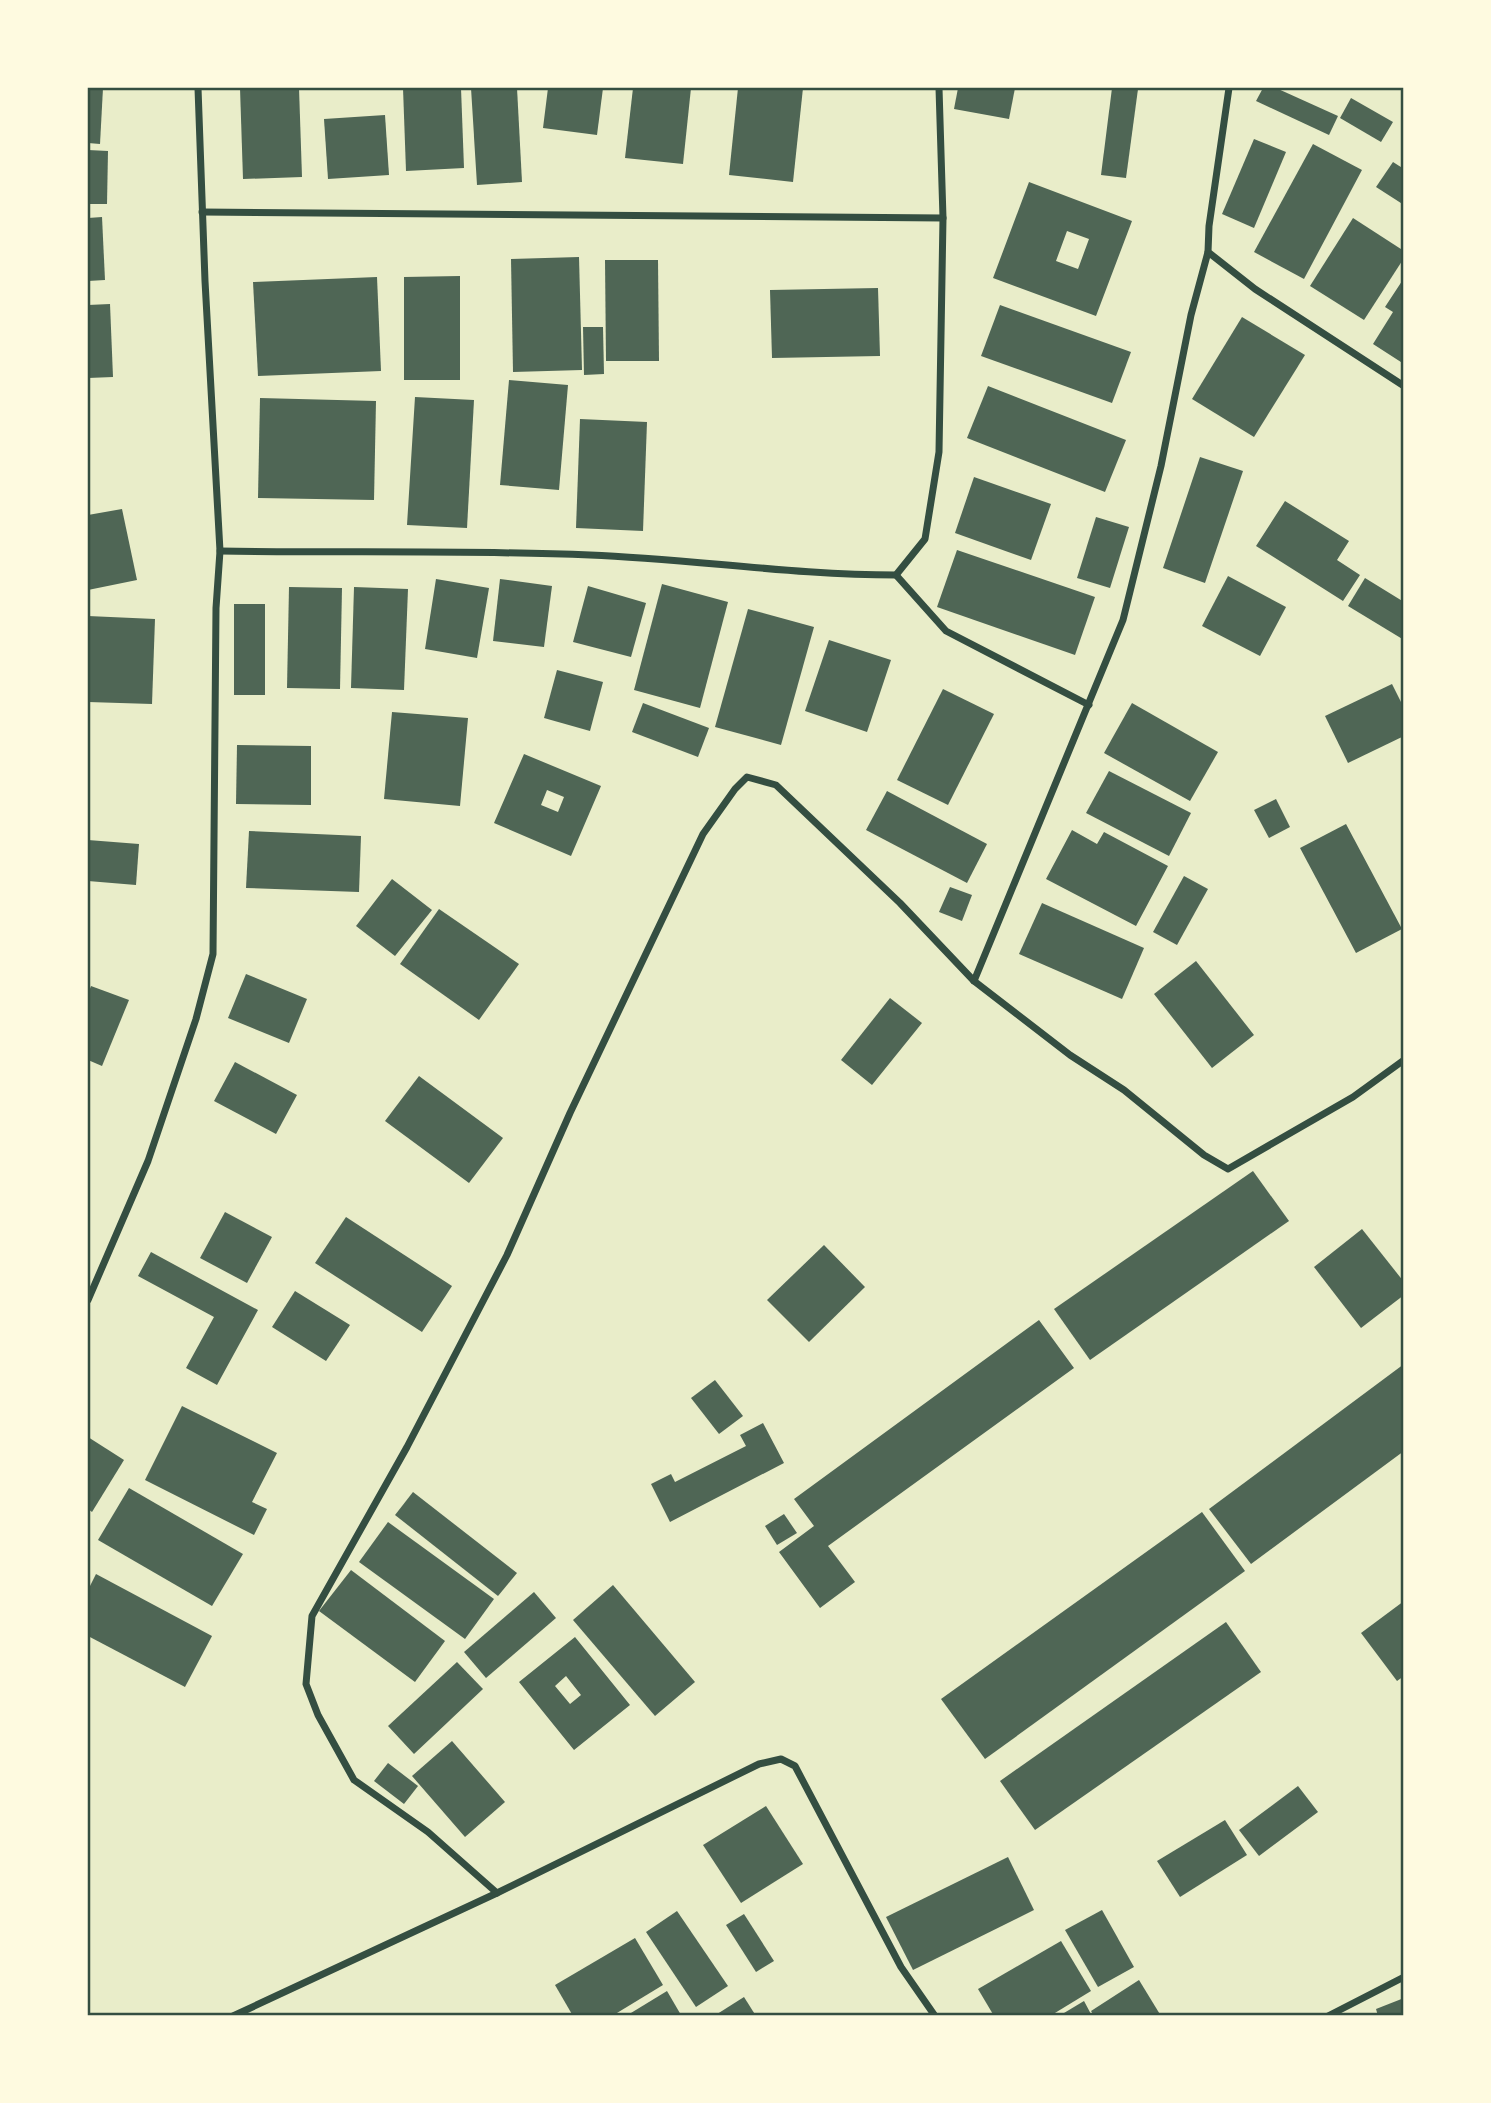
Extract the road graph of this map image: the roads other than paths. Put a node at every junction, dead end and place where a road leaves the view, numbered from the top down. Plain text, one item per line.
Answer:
1 (198, 88) edge
2 (939, 88) edge
3 (1229, 88) edge
4 (202, 212) junction
5 (943, 219) junction
6 (1208, 252) junction
7 (1404, 386) edge
8 (220, 551) junction
9 (897, 575) junction
10 (1089, 705) junction
11 (974, 982) junction
12 (1404, 1060) edge
13 (88, 1300) edge
14 (498, 1893) junction
15 (1404, 1977) edge
16 (233, 2015) edge
17 (935, 2015) edge
18 (1328, 2015) edge

1 - 4 street
2 - 5 street
3 - 6 street
4 - 5 street
4 - 8 street
5 - 9 street
6 - 7 street
6 - 10 street
8 - 9 street
8 - 13 street
9 - 10 street
10 - 11 street
11 - 12 street
11 - 14 street
14 - 16 street
14 - 17 street
15 - 18 street

